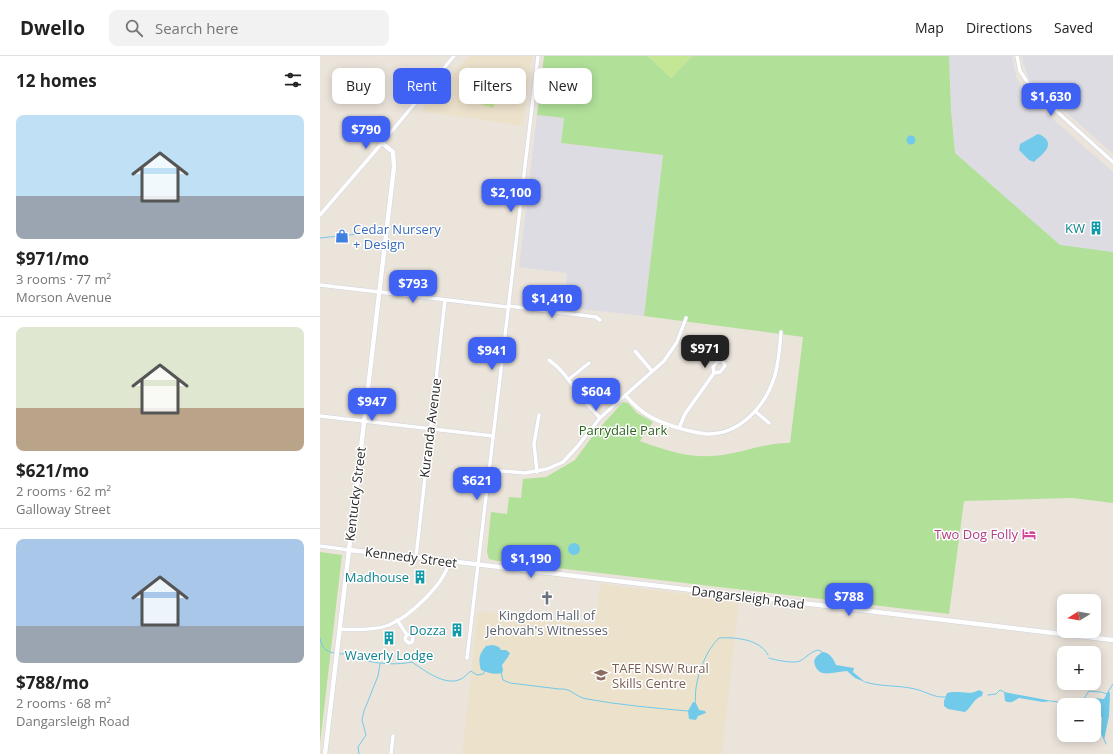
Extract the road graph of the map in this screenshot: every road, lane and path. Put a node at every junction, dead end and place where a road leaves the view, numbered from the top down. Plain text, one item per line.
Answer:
1 (454, 56) edge
2 (538, 56) edge
3 (1017, 56) edge
4 (382, 142) junction
5 (1113, 162) edge
6 (320, 216) edge
7 (320, 285) edge
8 (379, 292) junction
9 (445, 300) junction
10 (508, 307) junction
11 (686, 318) dead end
12 (600, 320) dead end
13 (781, 332) dead end
14 (635, 351) dead end
15 (548, 360) dead end
16 (590, 363) dead end
17 (652, 371) junction
18 (714, 373) dead end
19 (569, 379) junction
20 (625, 395) junction
21 (756, 412) junction
22 (539, 415) dead end
23 (320, 416) edge
24 (600, 418) junction
25 (364, 421) junction
26 (769, 423) dead end
27 (679, 428) junction
28 (430, 429) junction
29 (492, 436) junction
30 (489, 470) junction
31 (537, 472) junction
32 (320, 546) edge
33 (349, 550) junction
34 (416, 557) junction
35 (449, 561) junction
36 (477, 565) junction
37 (397, 620) junction
38 (340, 629) junction
39 (407, 635) dead end
40 (1113, 640) edge
41 (467, 658) dead end
42 (393, 736) dead end
43 (324, 754) edge
44 (391, 754) edge

1 - 4 street
2 - 10 street
3 - 5 street
4 - 6 street
4 - 8 street, Kentucky Street
7 - 8 street
8 - 9 street
8 - 25 street, Kentucky Street
9 - 10 street
9 - 28 street, Kuranda Avenue
10 - 12 street
10 - 29 street
11 - 17 street
13 - 21 street
14 - 17 street
15 - 19 street
16 - 19 street
17 - 20 street
18 - 27 street
19 - 24 street
20 - 24 street
20 - 27 street
21 - 26 street
21 - 27 street
22 - 31 street
23 - 25 street
24 - 31 street
25 - 28 street
25 - 33 street, Kentucky Street
28 - 29 street
28 - 34 street, Kuranda Avenue
29 - 30 street
30 - 31 street
30 - 36 street
32 - 33 street, Kennedy Street
33 - 34 street, Kennedy Street
33 - 38 street, Kentucky Street
34 - 35 street, Kennedy Street
35 - 36 street, Kennedy Street
35 - 37 street
36 - 40 street, Dangarsleigh Road
36 - 41 street
37 - 38 street
37 - 39 street
38 - 43 street, Kentucky Street
42 - 44 street

